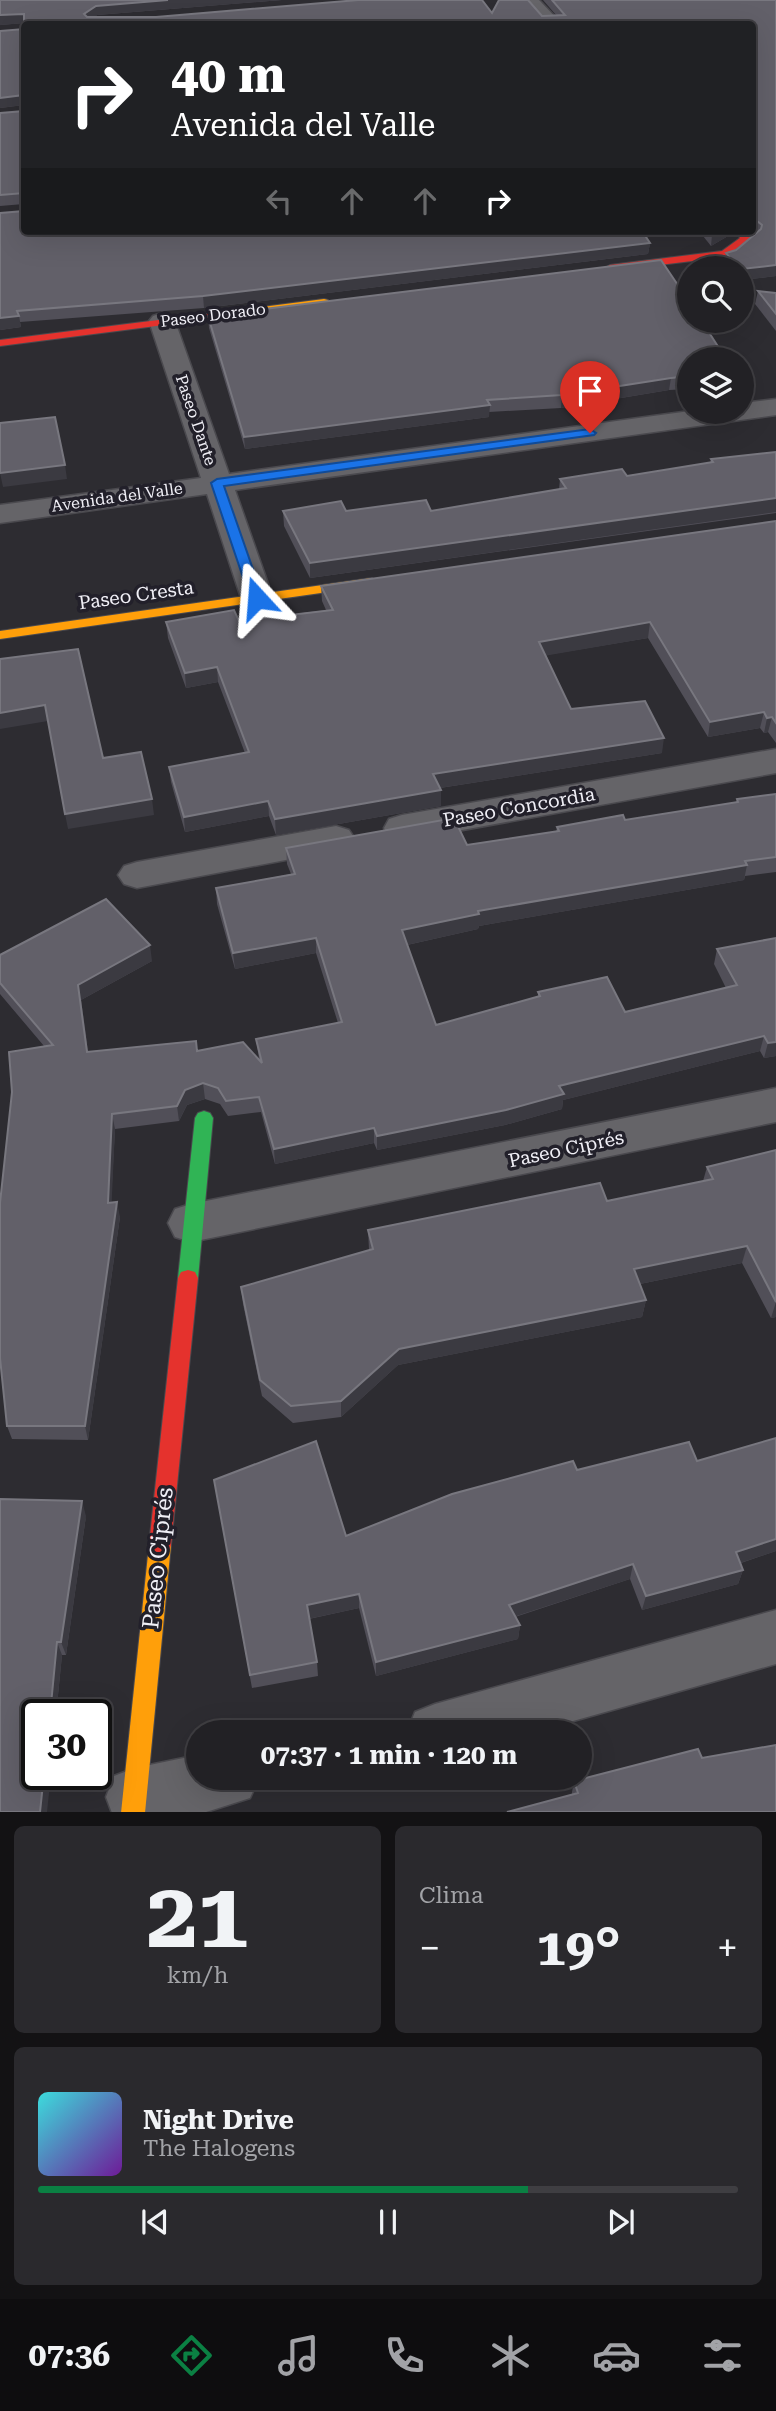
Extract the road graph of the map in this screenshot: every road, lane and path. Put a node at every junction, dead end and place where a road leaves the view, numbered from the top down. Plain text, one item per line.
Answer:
1 (529, 0) edge
2 (550, 21) edge
3 (743, 235) edge
4 (587, 271) edge
5 (336, 300) edge
6 (162, 321) junction
7 (0, 343) edge
8 (776, 407) edge
9 (217, 483) junction
10 (0, 514) edge
11 (391, 579) edge
12 (257, 598) junction
13 (0, 635) edge
14 (776, 761) edge
15 (137, 875) dead end
16 (776, 1105) edge
17 (204, 1118) dead end
18 (191, 1223) junction
19 (776, 1637) edge
20 (478, 1720) edge
21 (187, 1790) edge
22 (134, 1805) edge

1 - 2 street
3 - 4 street
5 - 6 street, Paseo Dorado
6 - 7 street, Paseo Dorado
6 - 9 street, Paseo Dante
8 - 9 street, Avenida del Valle
9 - 10 street, Avenida del Valle
9 - 12 street, Paseo Dante
11 - 12 street, Paseo Cresta
12 - 13 street, Paseo Cresta
14 - 15 street, Paseo Concordia
16 - 18 street, Paseo Ciprés
17 - 18 street, Paseo Ciprés
18 - 22 street, Paseo Ciprés
19 - 20 street
21 - 22 street, Paseo Ciprés

